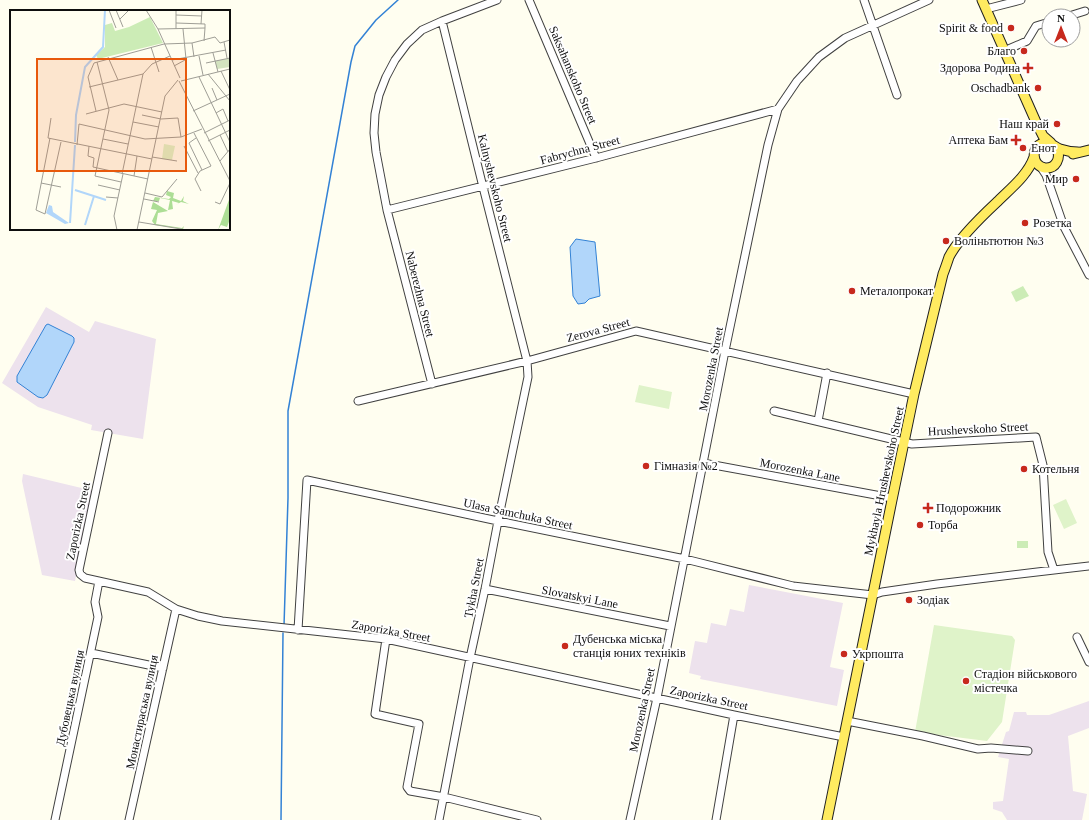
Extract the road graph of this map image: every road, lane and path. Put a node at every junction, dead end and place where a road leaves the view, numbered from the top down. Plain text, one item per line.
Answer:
1 (497, 0) edge
2 (529, 0) edge
3 (864, 0) edge
4 (929, 0) edge
5 (982, 0) edge
6 (1022, 0) edge
7 (986, 9) junction
8 (1085, 10) dead end
9 (1081, 12) edge
10 (442, 21) junction
11 (1041, 24) edge
12 (873, 25) junction
13 (1004, 51) junction
14 (897, 95) dead end
15 (778, 108) junction
16 (1036, 122) junction
17 (1054, 146) junction
18 (1036, 148) junction
19 (1084, 151) edge
20 (1034, 157) junction
21 (596, 158) junction
22 (1056, 163) junction
23 (1040, 166) junction
24 (1023, 175) junction
25 (1049, 183) junction
26 (483, 187) junction
27 (387, 210) junction
28 (1089, 275) edge
29 (725, 351) junction
30 (527, 361) junction
31 (827, 373) junction
32 (432, 384) junction
33 (914, 394) junction
34 (358, 401) dead end
35 (774, 410) dead end
36 (818, 422) junction
37 (108, 433) dead end
38 (905, 442) junction
39 (703, 463) junction
40 (892, 498) junction
41 (498, 521) junction
42 (685, 559) junction
43 (1089, 566) edge
44 (1054, 570) junction
45 (99, 581) junction
46 (485, 589) junction
47 (873, 595) junction
48 (176, 609) junction
49 (670, 626) junction
50 (298, 630) junction
51 (1077, 637) dead end
52 (386, 639) junction
53 (91, 653) junction
54 (470, 658) junction
55 (1089, 662) edge
56 (163, 668) junction
57 (657, 698) junction
58 (734, 715) junction
59 (847, 721) junction
60 (844, 737) junction
61 (1028, 752) dead end
62 (444, 798) junction
63 (55, 820) edge
64 (129, 820) edge
65 (439, 820) edge
66 (536, 820) edge
67 (630, 820) edge
68 (716, 820) edge
69 (828, 820) edge

1 - 10 street, Naberezhna Street
2 - 21 street, Saksahanskoho Street
3 - 12 street
4 - 12 street, Morozenka Street
5 - 7 main road
6 - 7 street
7 - 13 main road
8 - 9 street
10 - 26 street, Kalnyshevskoho Street
10 - 27 street, Naberezhna Street
11 - 13 street
12 - 14 street
12 - 15 street, Morozenka Street
13 - 16 main road
15 - 21 street, Fabrychna Street
15 - 29 street, Morozenka Street
16 - 17 main road
16 - 18 main road
17 - 18 main road
17 - 19 main road
17 - 22 main road
18 - 20 main road
19 - 22 main road
20 - 23 main road
20 - 24 main road, Mykhayla Hrushevskoho Street
21 - 26 street, Fabrychna Street
22 - 23 main road
22 - 25 street
23 - 24 main road, Mykhayla Hrushevskoho Street
23 - 25 street
24 - 33 main road, Mykhayla Hrushevskoho Street
25 - 28 street
26 - 27 street, Fabrychna Street
26 - 30 street, Kalnyshevskoho Street
27 - 32 street, Naberezhna Street
29 - 30 street, Zerova Street
29 - 31 street, Zerova Street
29 - 39 street, Morozenka Street
30 - 32 street, Zerova Street
30 - 41 street, Tykha Street
31 - 33 street, Zerova Street
31 - 36 street
32 - 34 street, Zerova Street
33 - 38 main road, Mykhayla Hrushevskoho Street
35 - 36 street
36 - 38 street
37 - 45 street, Zaporizka Street
38 - 40 main road, Mykhayla Hrushevskoho Street
38 - 44 street, Hrushevskoho Street
39 - 40 street, Morozenka Lane
39 - 42 street, Morozenka Street
40 - 47 main road, Mykhayla Hrushevskoho Street
41 - 42 street, Ulasa Samchuka Street
41 - 46 street, Tykha Street
41 - 50 street, Ulasa Samchuka Street
42 - 47 street, Ulasa Samchuka Street
42 - 49 street, Morozenka Street
43 - 44 street
44 - 47 street
45 - 48 street, Zaporizka Street
45 - 53 street, Дубовецька вулиця
46 - 49 street, Slovatskyi Lane
46 - 54 street, Tykha Street
47 - 59 main road, Mykhayla Hrushevskoho Street
48 - 50 street, Zaporizka Street
48 - 56 street, Монастираська вулиця
49 - 57 street, Morozenka Street
50 - 52 street, Zaporizka Street
51 - 55 street
52 - 54 street, Zaporizka Street
52 - 62 street
53 - 56 street
53 - 63 street, Дубовецька вулиця
54 - 57 street, Zaporizka Street
54 - 62 street, Tykha Street
56 - 64 street, Монастираська вулиця
57 - 58 street, Zaporizka Street
57 - 67 street, Morozenka Street
58 - 60 street, Zaporizka Street
58 - 68 street
59 - 60 main road, Mykhayla Hrushevskoho Street
59 - 61 street
60 - 69 main road, Mykhayla Hrushevskoho Street
62 - 65 street, Tykha Street
62 - 66 street

